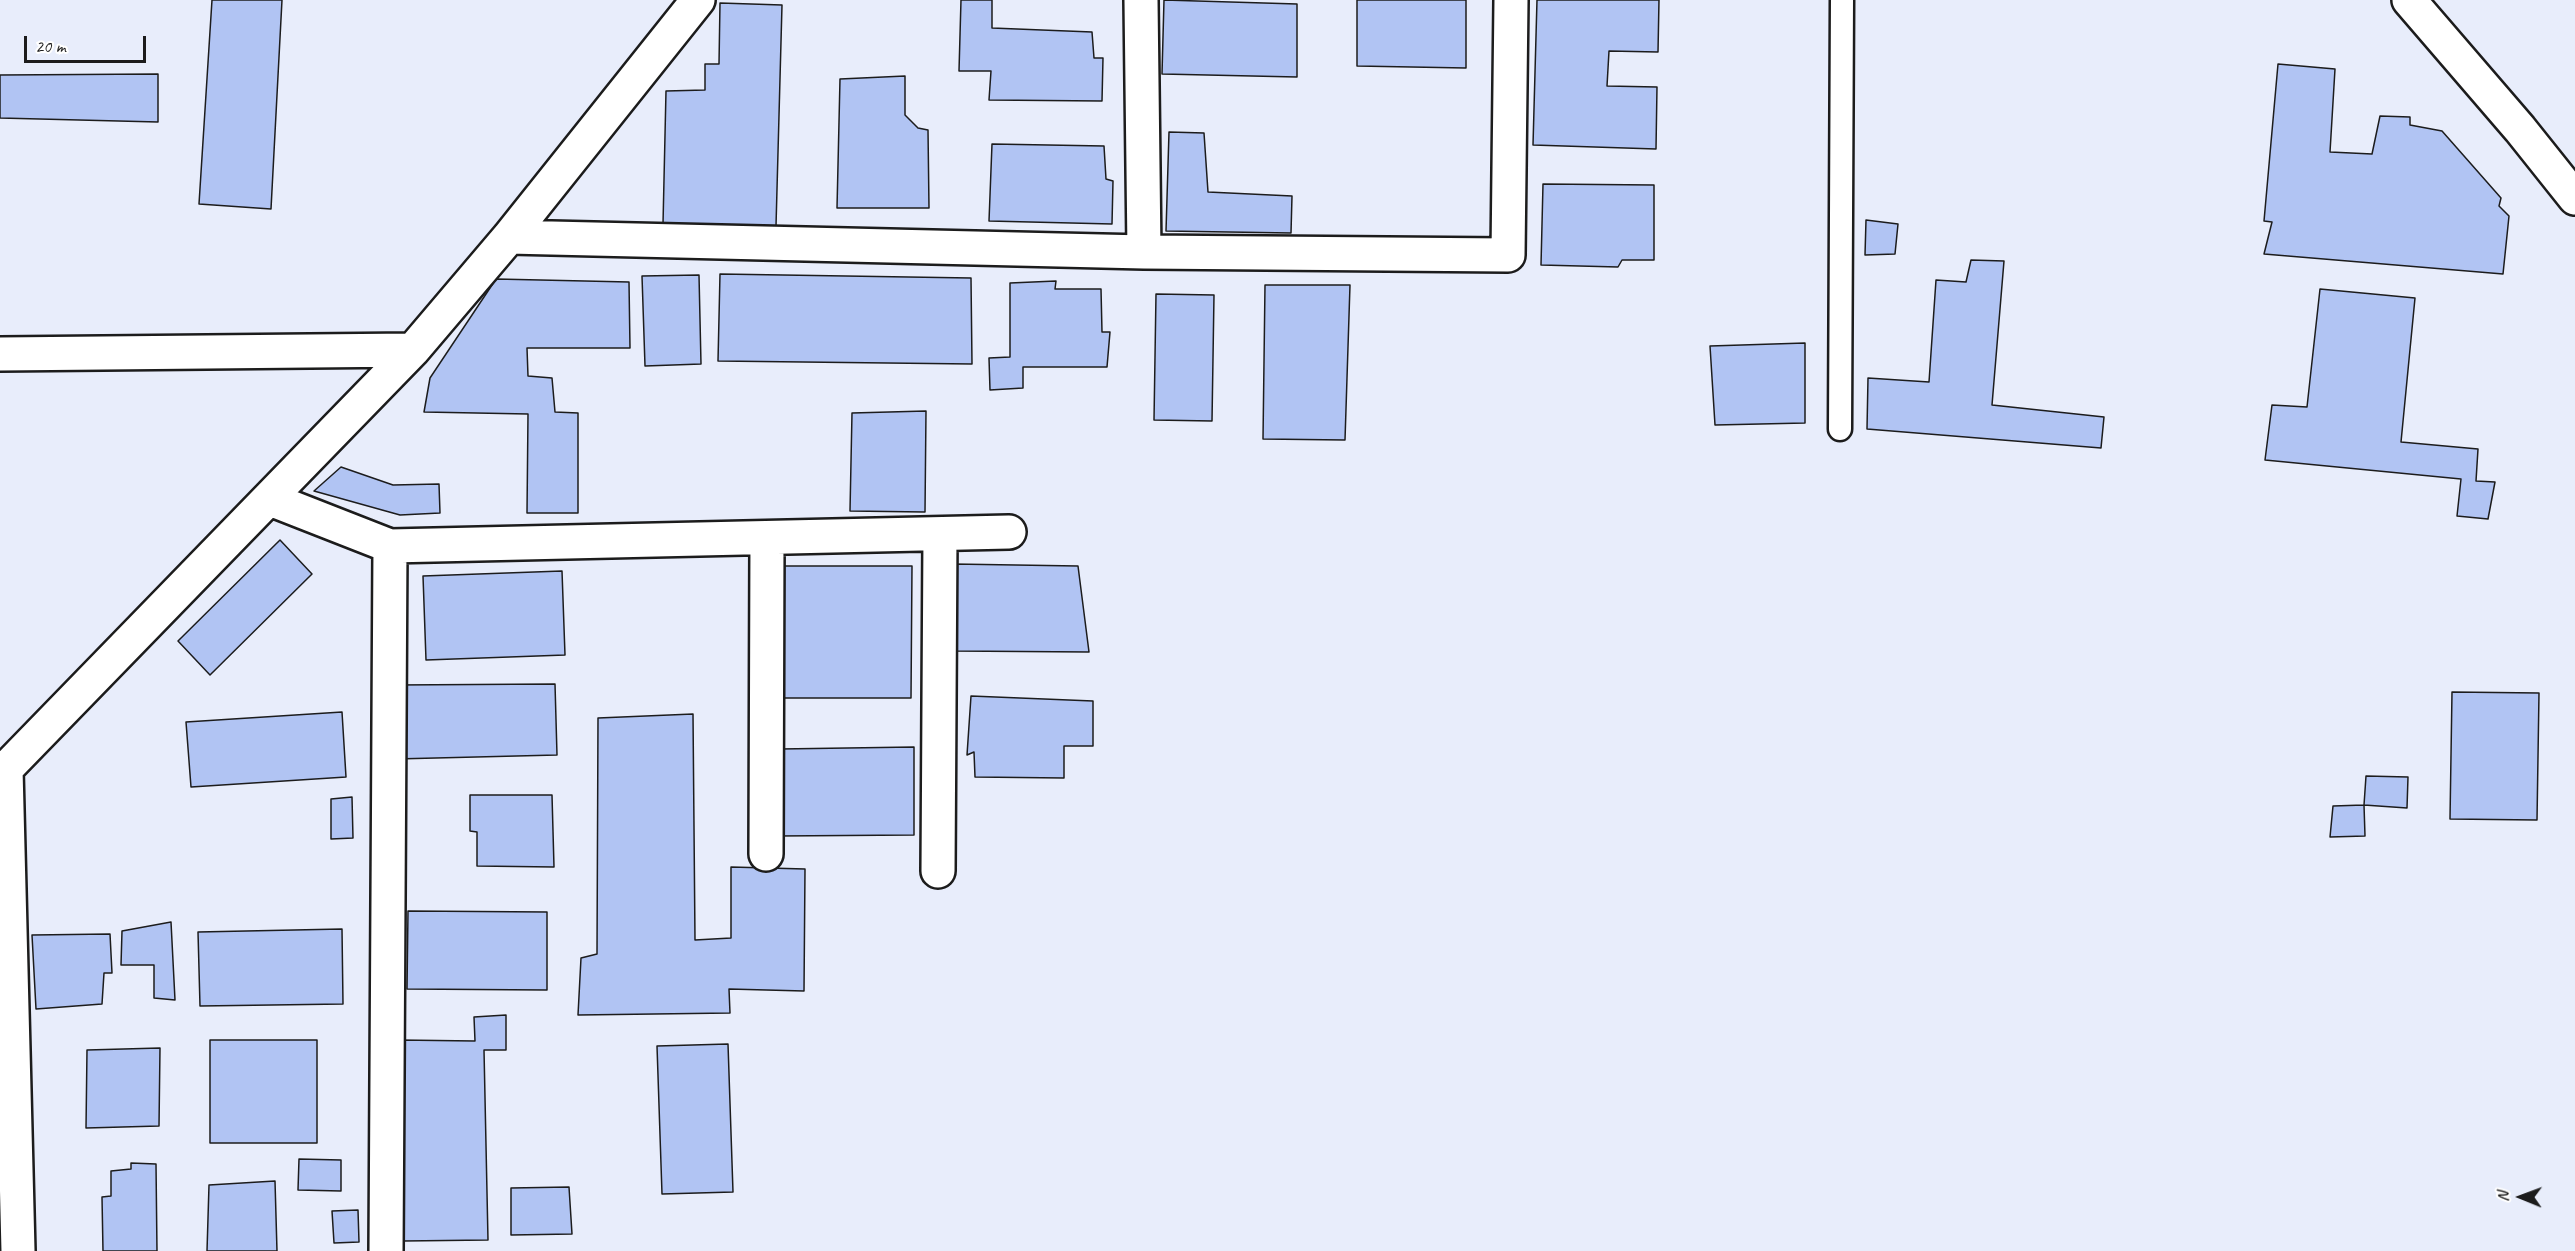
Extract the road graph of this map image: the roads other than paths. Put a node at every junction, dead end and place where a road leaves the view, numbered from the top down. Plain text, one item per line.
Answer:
1 (698, 0) edge
2 (1142, 0) edge
3 (1511, 0) edge
4 (1842, 0) edge
5 (2409, 0) edge
6 (2575, 198) edge
7 (509, 237) junction
8 (1144, 252) junction
9 (413, 350) junction
10 (0, 354) edge
11 (1840, 429) dead end
12 (270, 499) junction
13 (1009, 532) dead end
14 (940, 534) junction
15 (767, 538) junction
16 (390, 546) junction
17 (3, 772) edge
18 (766, 854) dead end
19 (938, 871) dead end
20 (18, 1251) edge
21 (386, 1251) edge

1 - 7 street
2 - 8 street
3 - 8 street
4 - 11 lane
5 - 6 street
7 - 8 street
7 - 9 street
9 - 10 street
9 - 12 street
12 - 16 street
12 - 17 street
13 - 14 street
14 - 15 street
14 - 19 street
15 - 16 street
15 - 18 street
16 - 21 street
17 - 20 street

